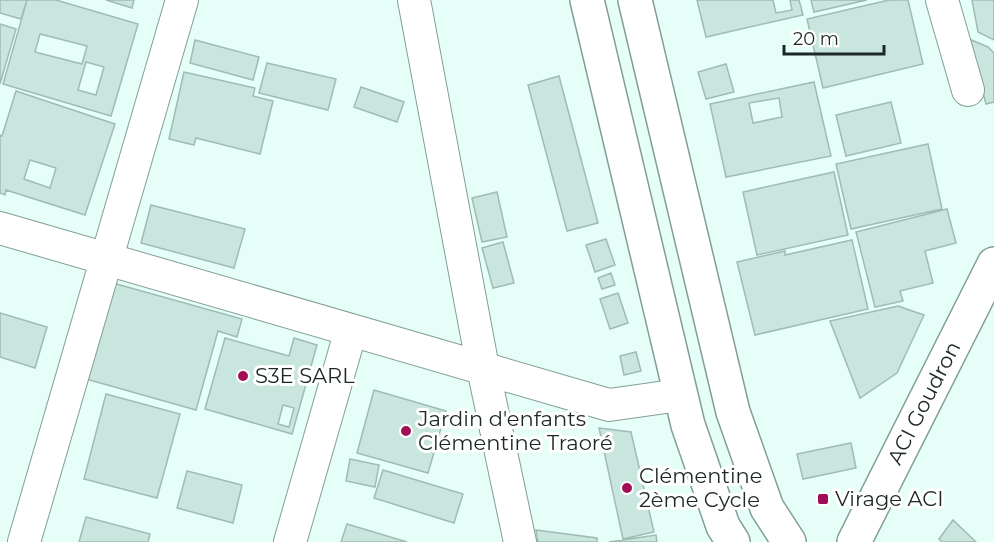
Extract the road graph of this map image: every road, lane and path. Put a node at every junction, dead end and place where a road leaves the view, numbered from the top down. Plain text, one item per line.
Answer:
1 (182, 0) edge
2 (414, 0) edge
3 (587, 0) edge
4 (635, 0) edge
5 (942, 0) edge
6 (968, 90) dead end
7 (0, 228) edge
8 (107, 259) junction
9 (994, 264) edge
10 (351, 330) junction
11 (483, 368) junction
12 (680, 395) junction
13 (24, 542) edge
14 (290, 542) edge
15 (520, 542) edge
16 (733, 542) edge
17 (789, 542) edge
18 (854, 542) edge

1 - 8 street
2 - 11 street
3 - 12 main road
4 - 17 main road
5 - 6 street
7 - 8 street
8 - 10 street
8 - 13 street
9 - 18 main road, ACI Goudron
10 - 11 street
10 - 14 street
11 - 12 street
11 - 15 street
12 - 16 main road

